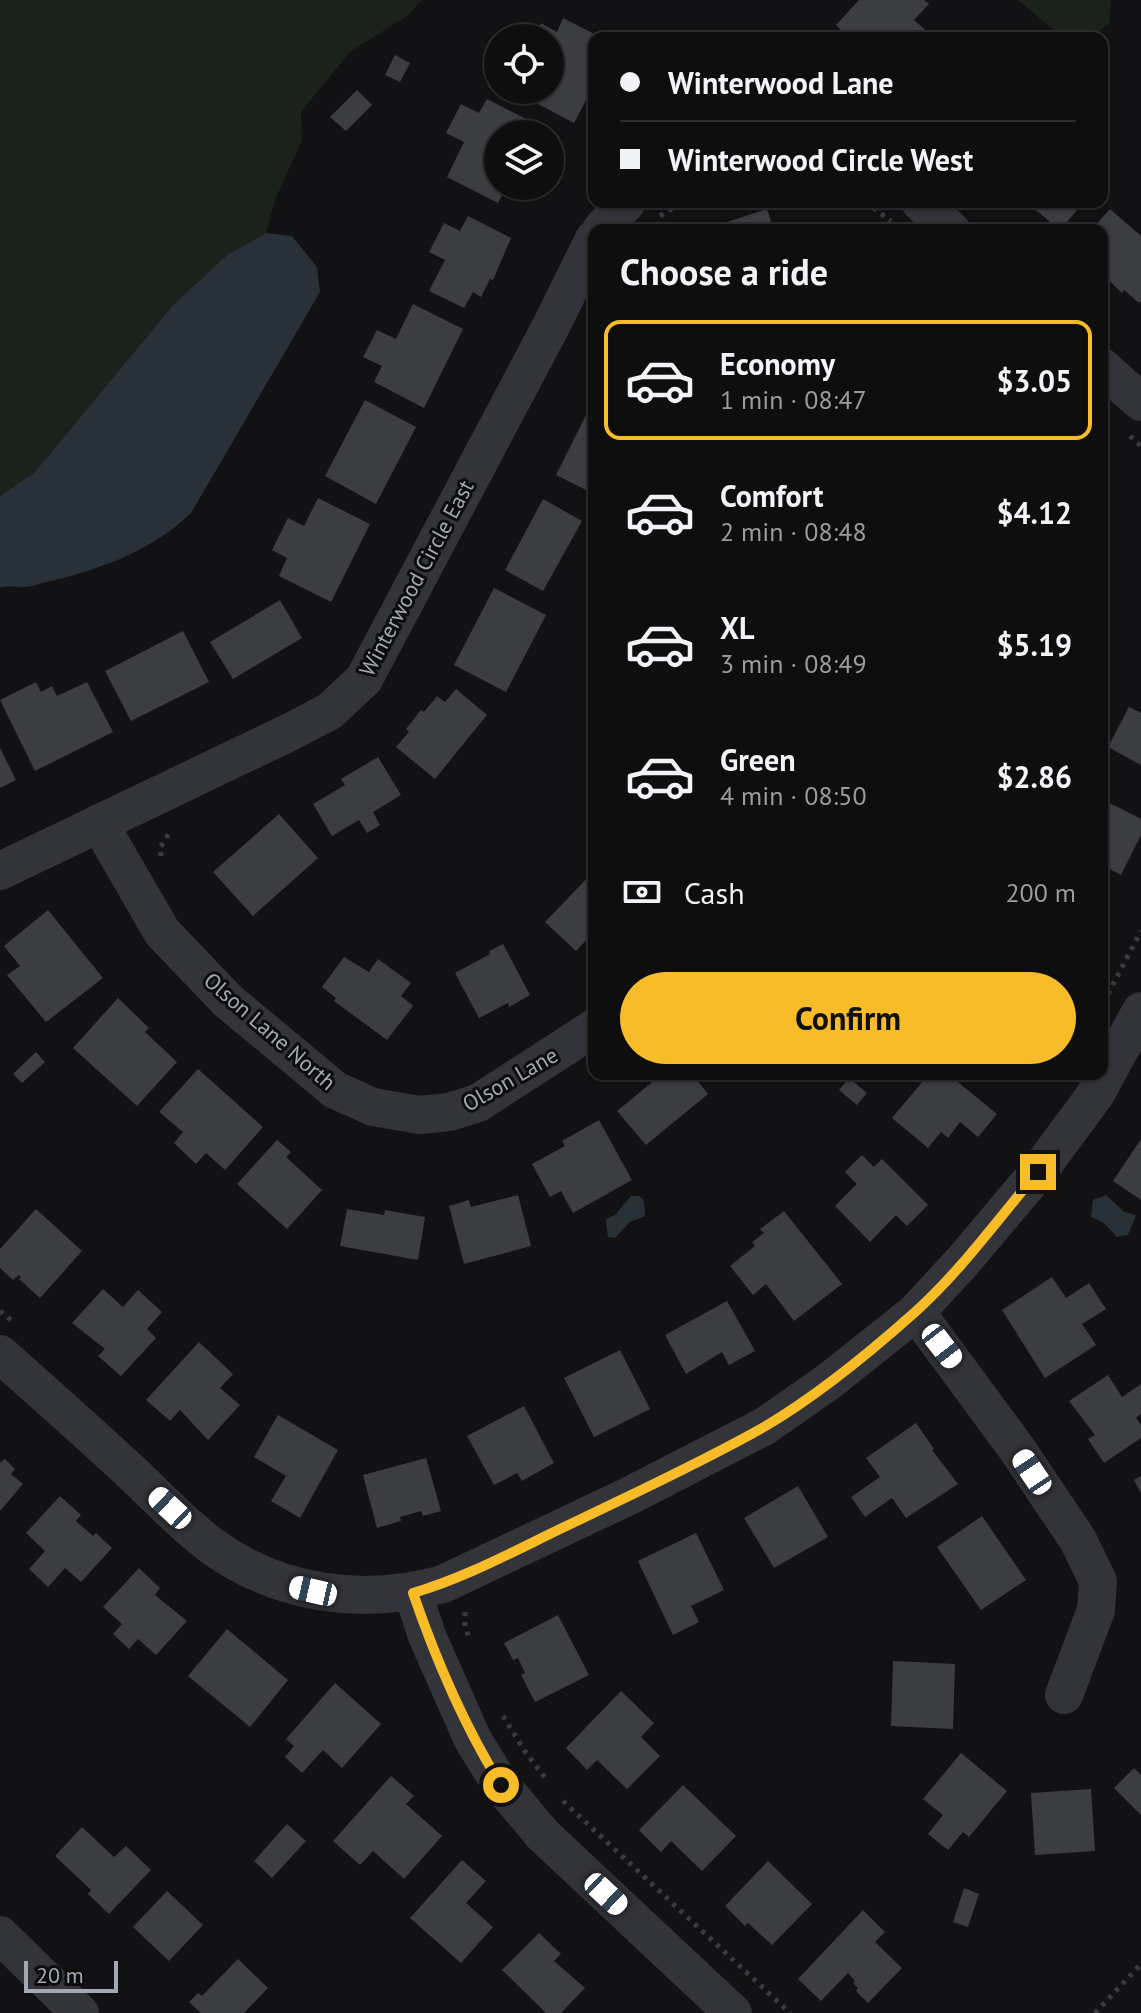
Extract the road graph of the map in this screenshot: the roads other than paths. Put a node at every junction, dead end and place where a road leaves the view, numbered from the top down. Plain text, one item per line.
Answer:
1 (927, 208) edge
2 (640, 212) edge
3 (614, 224) edge
4 (944, 224) edge
5 (588, 251) edge
6 (1108, 372) edge
7 (1141, 402) edge
8 (99, 823) junction
9 (0, 871) edge
10 (1138, 1024) edge
11 (588, 1032) edge
12 (1108, 1074) edge
13 (1104, 1080) edge
14 (420, 1115) joint
15 (916, 1312) junction
16 (11, 1342) edge
17 (413, 1593) junction
18 (1064, 1695) dead end
19 (0, 1935) edge
20 (80, 2013) edge
21 (733, 2013) edge

1 - 4 street
2 - 3 street
5 - 8 street, Winterwood Circle East
6 - 7 street
8 - 9 street, Winterwood Circle East
8 - 14 street, Olson Lane North
10 - 12 street
11 - 14 street, Olson Lane
13 - 15 street
15 - 17 street
15 - 18 street
16 - 17 street
17 - 21 street
19 - 20 street

